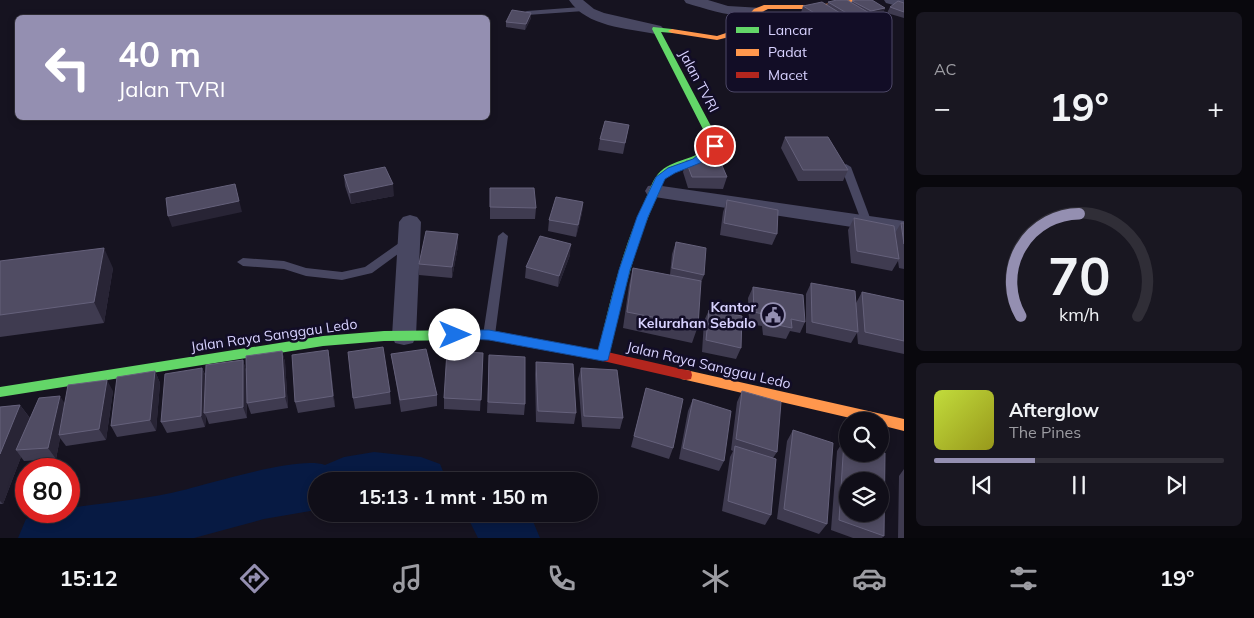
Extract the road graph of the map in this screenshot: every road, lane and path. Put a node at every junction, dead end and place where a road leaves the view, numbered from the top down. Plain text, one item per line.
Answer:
1 (691, 0) edge
2 (866, 0) edge
3 (891, 0) edge
4 (578, 4) edge
5 (904, 4) edge
6 (757, 10) joint
7 (527, 13) edge
8 (656, 29) junction
9 (726, 35) edge
10 (846, 167) edge
11 (655, 191) junction
12 (867, 223) junction
13 (904, 228) edge
14 (410, 231) joint
15 (504, 236) dead end
16 (243, 262) dead end
17 (489, 335) junction
18 (404, 336) junction
19 (603, 356) junction
20 (0, 392) edge
21 (904, 425) edge

1 - 6 street
2 - 6 main road
3 - 5 street
4 - 7 lane
4 - 8 street
8 - 9 main road, Jalan TVRI
8 - 11 main road, Jalan TVRI
10 - 12 lane
11 - 12 street
11 - 19 main road, Jalan TVRI
12 - 13 street
14 - 16 lane
14 - 18 street
15 - 17 lane
17 - 18 main road, Jalan Raya Sanggau Ledo
17 - 19 main road, Jalan Raya Sanggau Ledo
18 - 20 main road, Jalan Raya Sanggau Ledo
19 - 21 main road, Jalan Raya Sanggau Ledo

